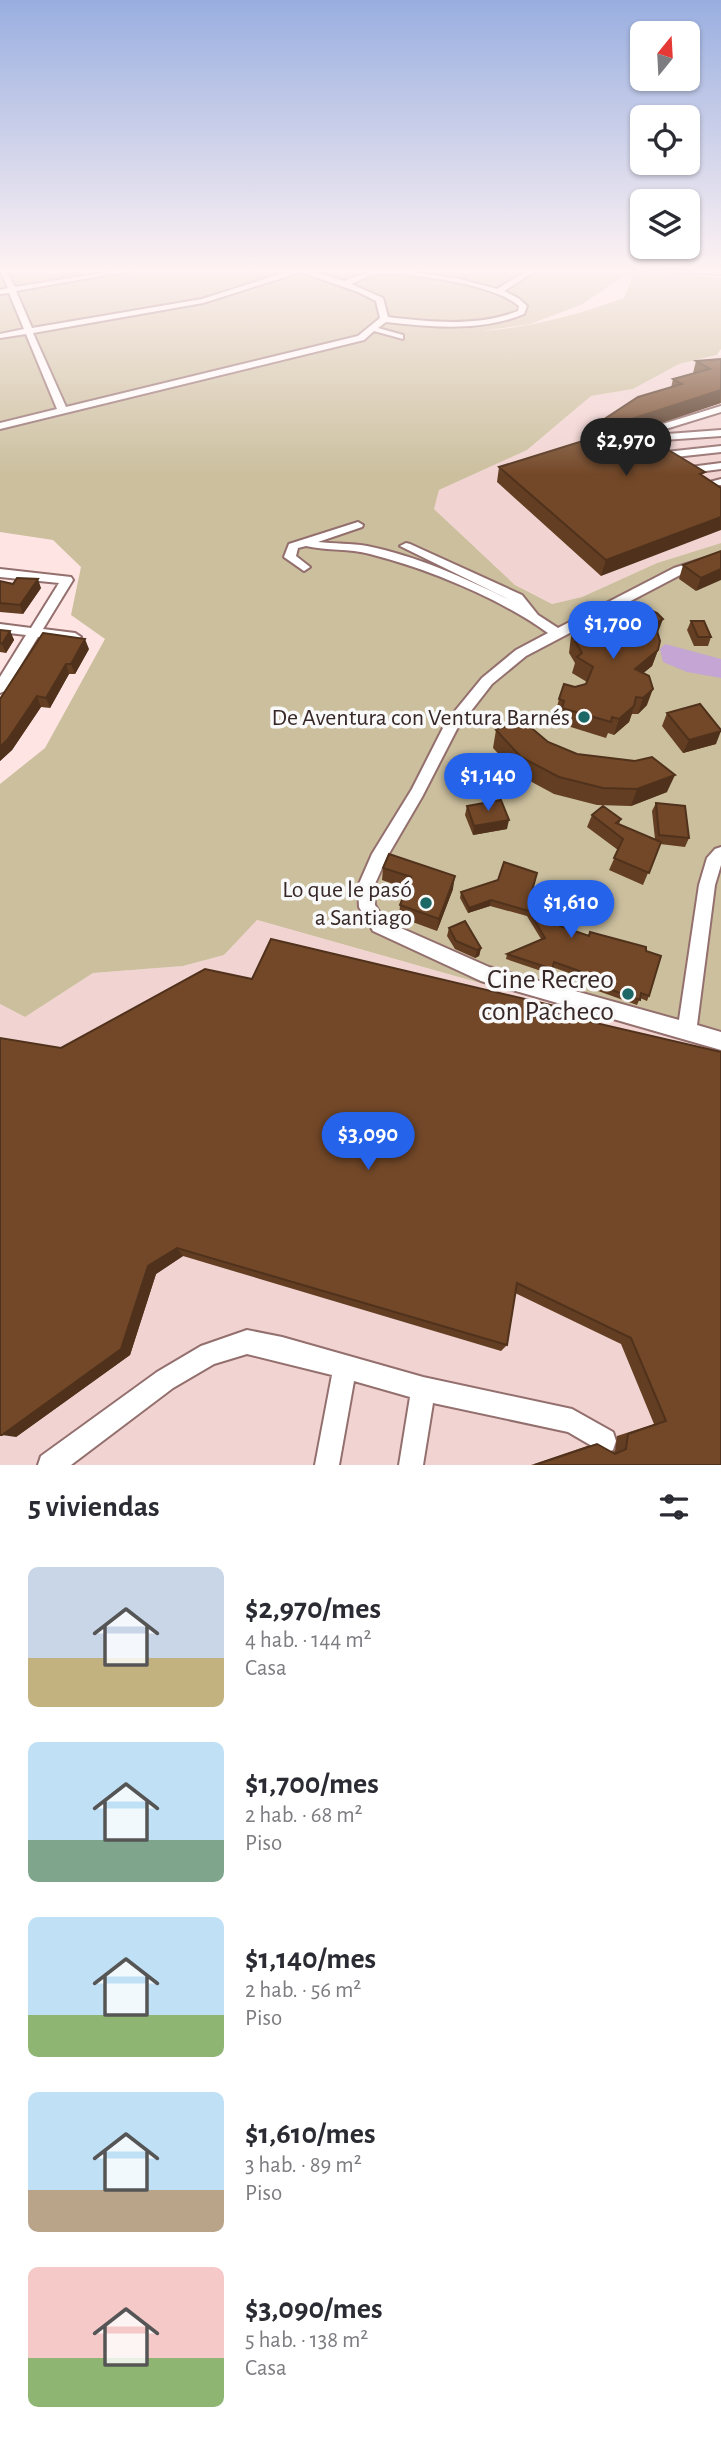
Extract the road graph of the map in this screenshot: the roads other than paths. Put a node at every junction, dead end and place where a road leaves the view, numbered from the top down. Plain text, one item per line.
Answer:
1 (32, 338) edge
2 (360, 338) edge
3 (721, 409) edge
4 (63, 411) junction
5 (721, 419) edge
6 (684, 421) junction
7 (0, 426) edge
8 (721, 433) edge
9 (645, 438) junction
10 (721, 449) edge
11 (666, 455) junction
12 (721, 466) edge
13 (690, 470) junction
14 (716, 482) edge
15 (721, 490) edge
16 (358, 525) dead end
17 (305, 542) junction
18 (406, 546) dead end
19 (721, 556) edge
20 (304, 567) dead end
21 (0, 573) edge
22 (535, 619) junction
23 (0, 628) edge
24 (35, 632) junction
25 (558, 634) junction
26 (75, 637) edge
27 (0, 688) edge
28 (721, 853) edge
29 (687, 1032) junction
30 (721, 1041) edge
31 (345, 1367) junction
32 (423, 1389) junction
33 (604, 1441) dead end
34 (50, 1465) edge
35 (327, 1465) edge
36 (411, 1465) edge

1 - 4 street
2 - 4 street
3 - 6 street
4 - 7 street
5 - 6 street
6 - 9 street
8 - 9 street
9 - 11 street
10 - 11 street
11 - 13 street
12 - 13 street
13 - 14 street
14 - 15 street
16 - 17 street
17 - 20 street
17 - 22 street
18 - 22 street
19 - 25 street
21 - 24 street
22 - 25 street
23 - 24 street
24 - 26 street
24 - 27 street
25 - 29 street
28 - 29 street
29 - 30 street
31 - 32 street
31 - 34 street
31 - 35 street
32 - 33 street
32 - 36 street

